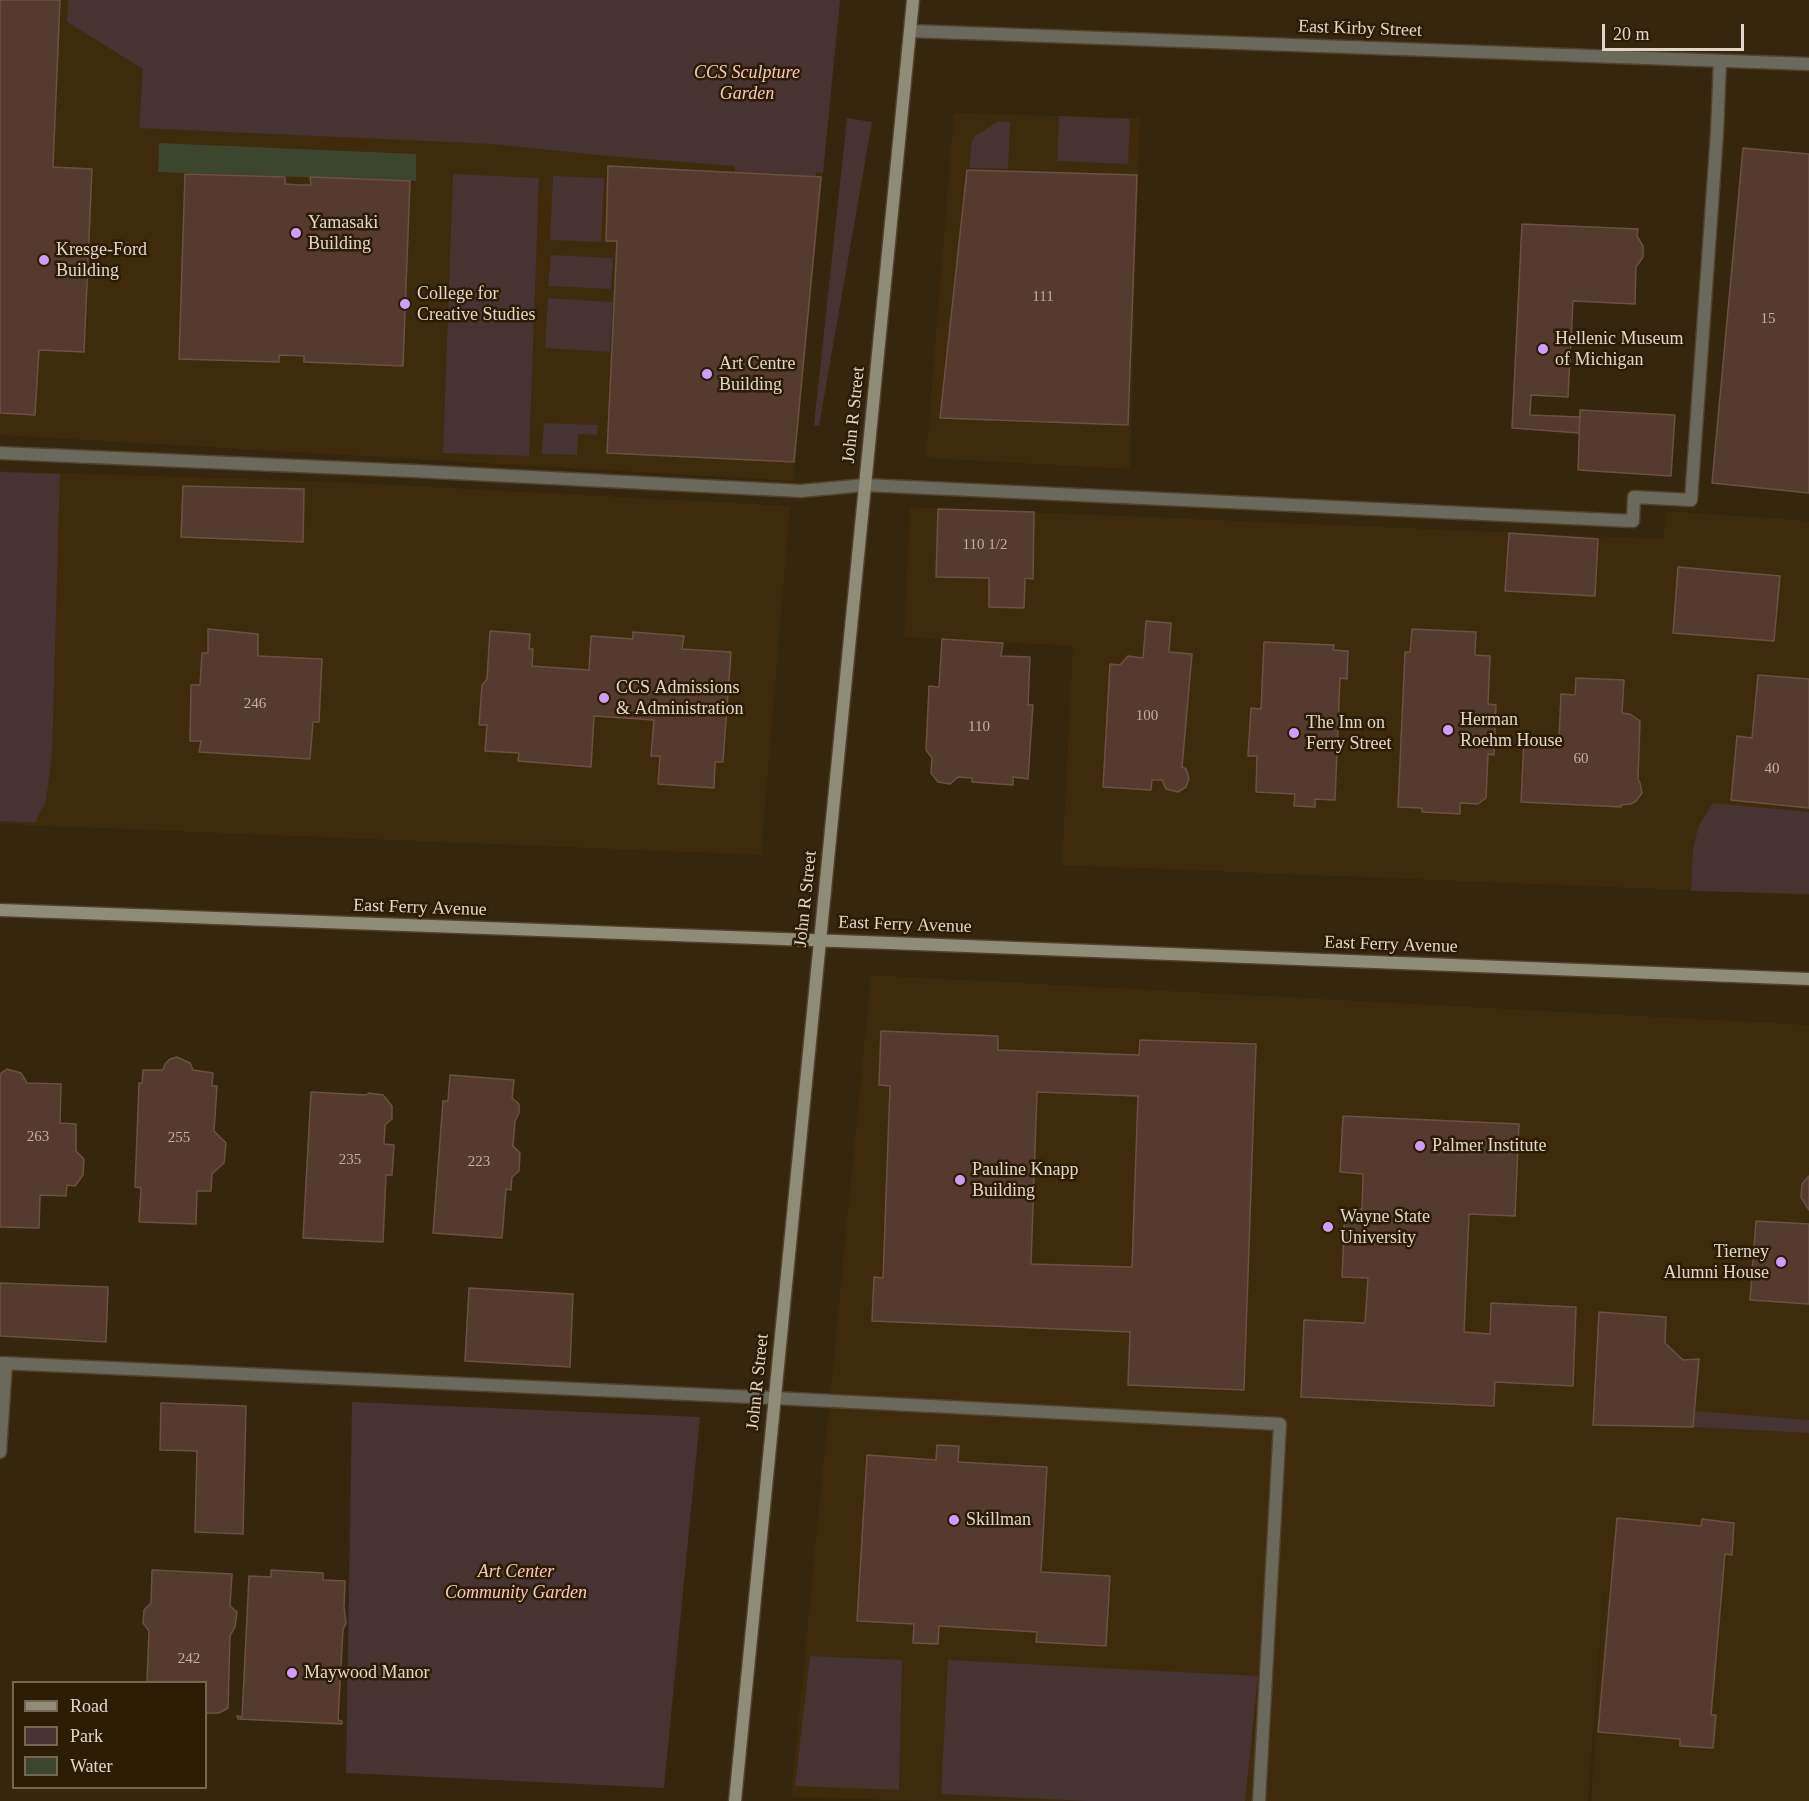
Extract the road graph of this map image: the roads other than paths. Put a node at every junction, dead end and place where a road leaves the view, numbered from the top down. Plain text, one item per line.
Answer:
1 (914, 0) edge
2 (911, 31) junction
3 (1720, 61) junction
4 (1809, 64) edge
5 (0, 453) edge
6 (865, 485) junction
7 (0, 910) edge
8 (820, 940) junction
9 (1809, 980) edge
10 (3, 1363) edge
11 (775, 1398) junction
12 (0, 1452) edge
13 (735, 1801) edge
14 (1259, 1801) edge

1 - 2 street, John R Street
2 - 3 street, East Kirby Street
2 - 6 street, John R Street
3 - 4 street, East Kirby Street
3 - 6 street
5 - 6 street
6 - 8 street, John R Street
7 - 8 street, East Ferry Avenue
8 - 9 street, East Ferry Avenue
8 - 11 street, John R Street
10 - 11 street
10 - 12 street
11 - 13 street, John R Street
11 - 14 street

